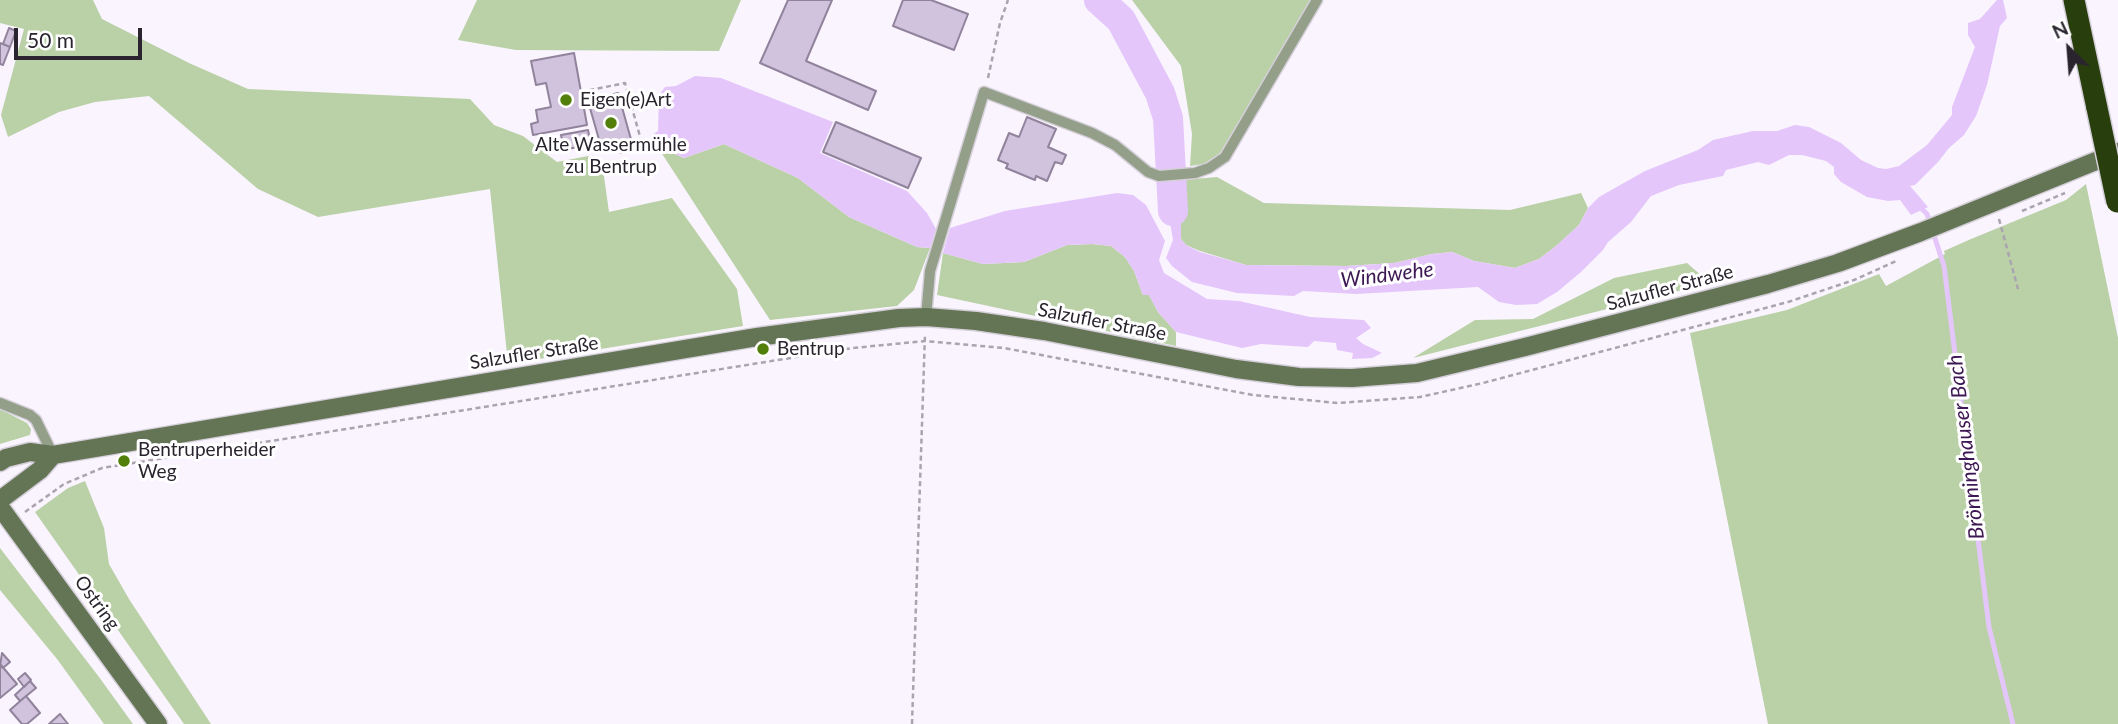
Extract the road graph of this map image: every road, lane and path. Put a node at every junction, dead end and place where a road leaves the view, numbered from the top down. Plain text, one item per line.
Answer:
1 (1008, 0) edge
2 (1317, 0) edge
3 (2074, 0) edge
4 (581, 92) dead end
5 (984, 92) junction
6 (641, 140) dead end
7 (2118, 152) edge
8 (1993, 203) junction
9 (2118, 204) edge
10 (1901, 259) dead end
11 (2018, 289) dead end
12 (926, 317) junction
13 (925, 341) junction
14 (0, 403) edge
15 (53, 455) junction
16 (0, 462) edge
17 (0, 499) edge
18 (36, 503) dead end
19 (0, 507) edge
20 (158, 724) edge
21 (912, 724) edge

1 - 5 path
2 - 5 lane
3 - 9 highway, bridge
4 - 6 path
5 - 12 lane
7 - 8 main road, Salzufler Straße
8 - 11 path
8 - 12 main road, Salzufler Straße
10 - 13 path
12 - 13 path
12 - 15 main road, Salzufler Straße
13 - 18 path
13 - 21 path
14 - 15 lane
15 - 16 main road, Salzufler Straße
15 - 17 main road
19 - 20 main road, Ostring

